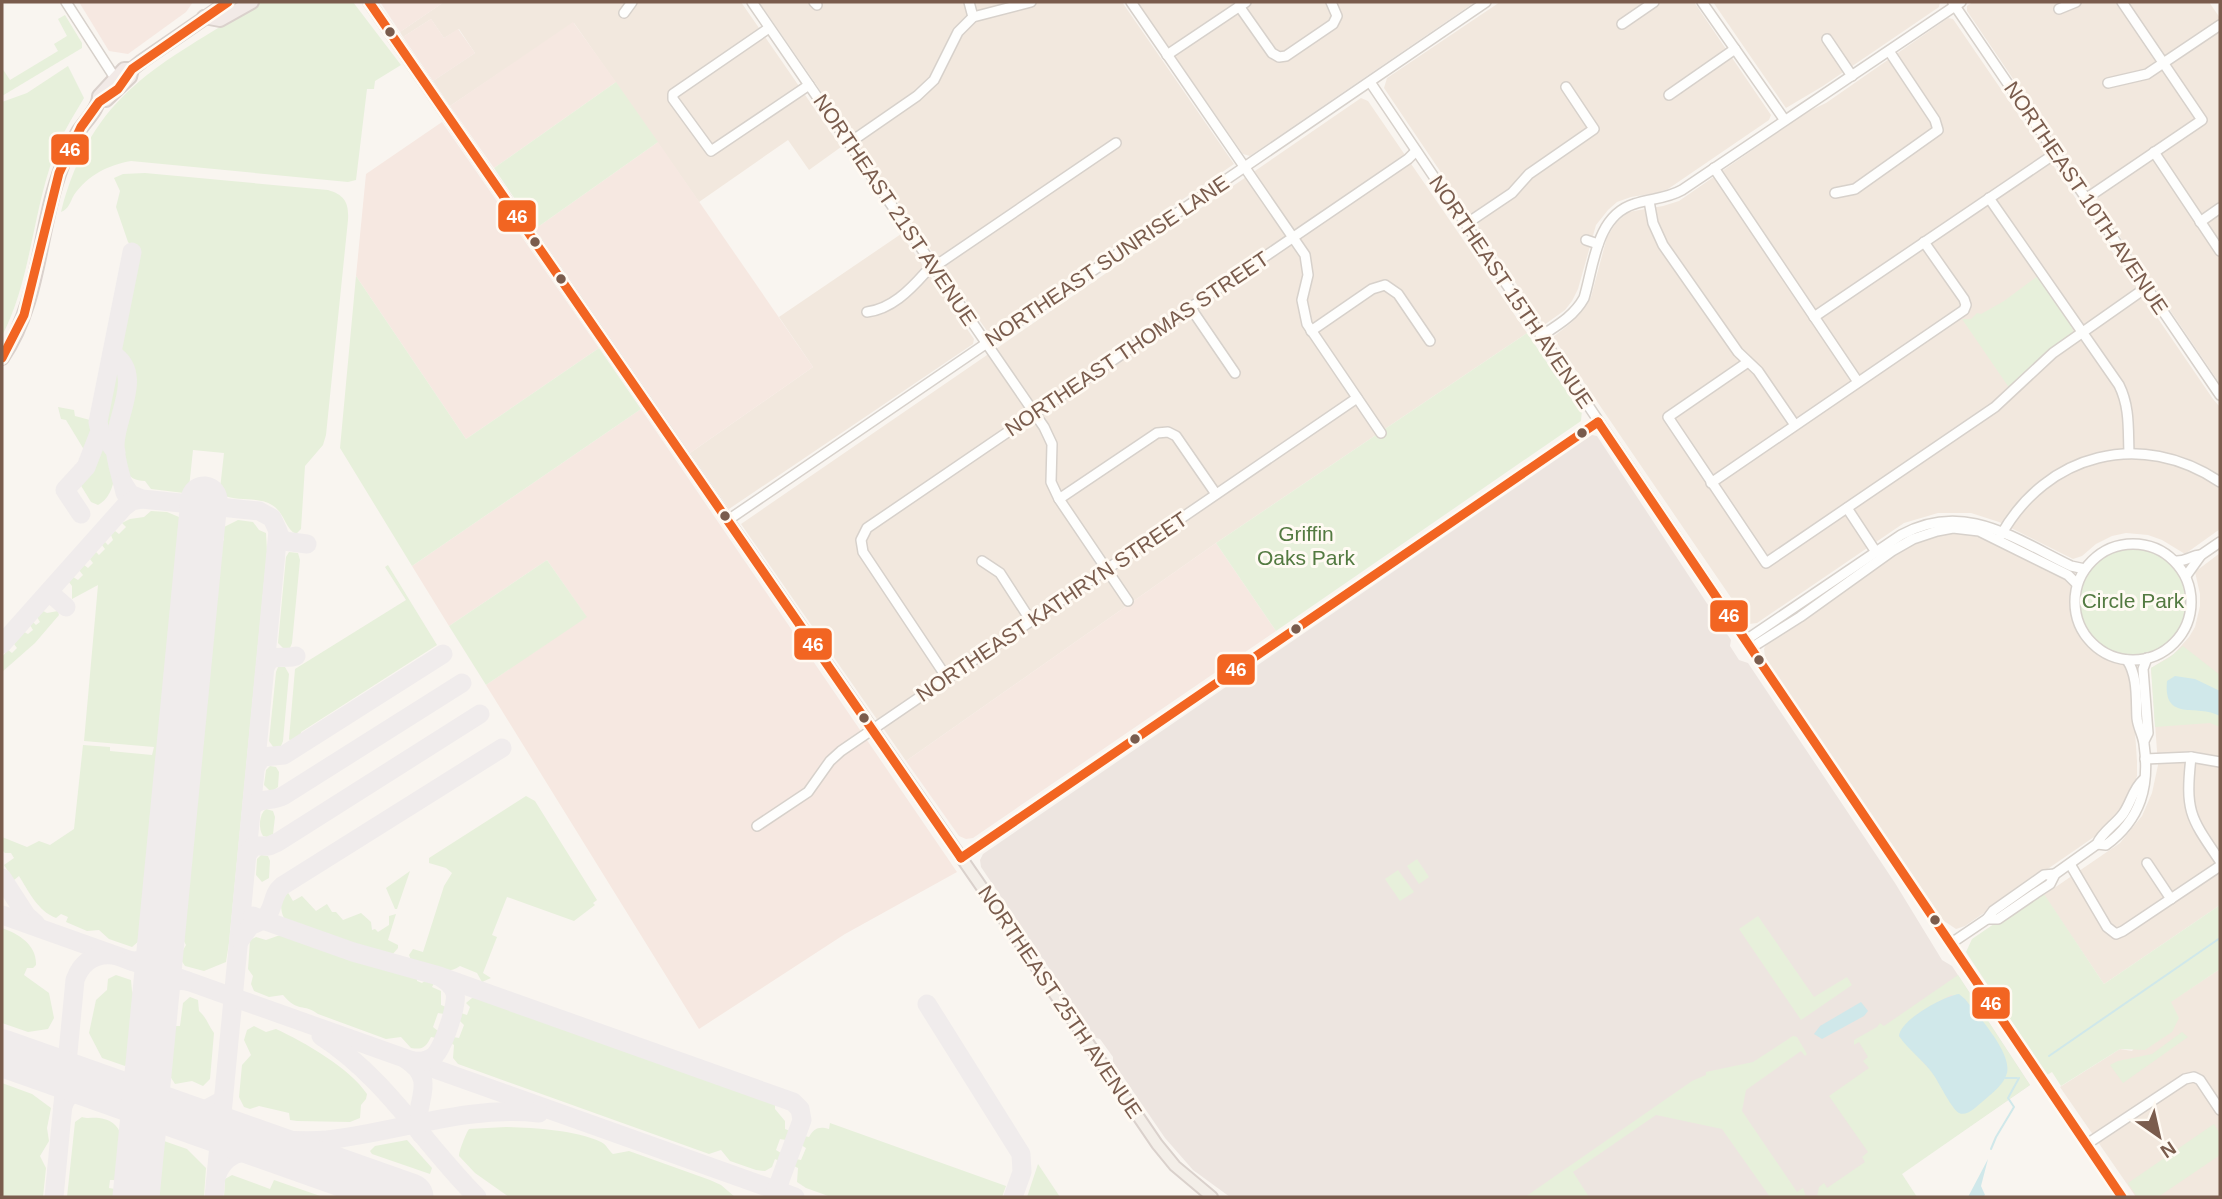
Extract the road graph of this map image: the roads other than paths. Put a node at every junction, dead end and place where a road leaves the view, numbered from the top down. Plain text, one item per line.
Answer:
1 (66, 2) edge
2 (228, 2) edge
3 (252, 2) edge
4 (369, 2) edge
5 (632, 2) edge
6 (752, 2) edge
7 (969, 2) edge
8 (1031, 2) edge
9 (1130, 2) edge
10 (1331, 2) edge
11 (1654, 2) edge
12 (1702, 2) edge
13 (2076, 2) edge
14 (2122, 2) edge
15 (1480, 3) edge
16 (1956, 3) edge
17 (1242, 4) edge
18 (2059, 9) dead end
19 (624, 13) dead end
20 (973, 17) junction
21 (204, 18) junction
22 (1622, 24) dead end
23 (2220, 25) edge
24 (769, 27) junction
25 (1827, 40) dead end
26 (1735, 49) junction
27 (1889, 51) junction
28 (1167, 55) junction
29 (2164, 64) junction
30 (132, 69) junction
31 (1852, 76) junction
32 (114, 78) junction
33 (1370, 82) junction
34 (2108, 83) dead end
35 (809, 85) junction
36 (1566, 87) dead end
37 (1669, 95) dead end
38 (99, 102) junction
39 (1784, 119) junction
40 (1116, 143) dead end
41 (849, 144) junction
42 (1416, 150) junction
43 (2154, 152) junction
44 (2056, 153) junction
45 (1245, 167) junction
46 (1714, 168) junction
47 (1835, 193) dead end
48 (1989, 198) junction
49 (2087, 198) junction
50 (1649, 201) junction
51 (2220, 208) edge
52 (2200, 222) junction
53 (1466, 224) junction
54 (1293, 237) junction
55 (1586, 240) dead end
56 (1924, 242) junction
57 (1598, 244) junction
58 (2220, 251) edge
59 (934, 267) junction
60 (2147, 287) junction
61 (1190, 307) junction
62 (867, 312) dead end
63 (1814, 317) junction
64 (1311, 331) junction
65 (2082, 331) junction
66 (1541, 336) junction
67 (1430, 341) dead end
68 (986, 343) junction
69 (2, 358) edge
70 (1748, 362) junction
71 (1235, 373) dead end
72 (1857, 382) junction
73 (2220, 395) edge
74 (1357, 398) junction
75 (1034, 414) junction
76 (1598, 422) junction
77 (1795, 425) junction
78 (1381, 433) dead end
79 (2129, 453) junction
80 (2220, 482) edge
81 (1711, 483) junction
82 (1216, 494) junction
83 (1059, 499) junction
84 (1847, 508) junction
85 (727, 520) junction
86 (2000, 536) junction
87 (2220, 542) edge
88 (1876, 552) junction
89 (2201, 555) junction
90 (982, 561) dead end
91 (2175, 561) junction
92 (1107, 569) junction
93 (2085, 569) junction
94 (2186, 576) junction
95 (2077, 584) junction
96 (1128, 601) dead end
97 (1031, 621) junction
98 (1748, 644) junction
99 (2147, 658) junction
100 (2127, 660) junction
101 (947, 678) junction
102 (871, 730) junction
103 (2144, 741) junction
104 (2191, 757) junction
105 (2145, 759) junction
106 (2220, 762) edge
107 (757, 826) dead end
108 (961, 858) junction
109 (2147, 863) dead end
110 (2220, 863) edge
111 (2070, 864) junction
112 (2171, 899) junction
113 (1950, 944) junction
114 (2220, 1110) edge
115 (2087, 1144) junction
116 (1212, 1197) edge
117 (2122, 1197) edge

1 - 32 street
2 - 21 highway
3 - 21 highway
4 - 85 main road, NORTHEAST 25TH AVENUE
5 - 19 street
6 - 24 street, NORTHEAST 21ST AVENUE
7 - 20 street
8 - 20 street
9 - 28 street
10 - 17 street
11 - 22 street
12 - 26 street
13 - 18 street
14 - 29 street
15 - 33 street, NORTHEAST SUNRISE LANE
16 - 27 street
16 - 44 street, NORTHEAST 10TH AVENUE
17 - 28 street
20 - 41 street
21 - 30 highway
23 - 29 street
24 - 35 street, NORTHEAST 21ST AVENUE
24 - 35 street
25 - 31 street
26 - 37 street
26 - 39 street
27 - 31 street
27 - 47 street
28 - 45 street
29 - 34 street
29 - 43 street
30 - 32 highway
30 - 38 highway
31 - 39 street
32 - 38 highway
33 - 42 street, NORTHEAST 15TH AVENUE
33 - 45 street, NORTHEAST SUNRISE LANE
35 - 41 street, NORTHEAST 21ST AVENUE
36 - 53 street
38 - 69 highway
39 - 46 street
40 - 59 street
41 - 59 street, NORTHEAST 21ST AVENUE
42 - 53 street, NORTHEAST 15TH AVENUE
42 - 54 street, NORTHEAST THOMAS STREET
43 - 49 street
43 - 52 street
44 - 48 street
44 - 49 street, NORTHEAST 10TH AVENUE
45 - 54 street
45 - 68 street, NORTHEAST SUNRISE LANE
46 - 50 street
46 - 63 street
48 - 56 street
48 - 65 street
49 - 60 street, NORTHEAST 10TH AVENUE
50 - 57 street
50 - 70 street
51 - 52 street
52 - 58 street
53 - 66 street, NORTHEAST 15TH AVENUE
54 - 61 street, NORTHEAST THOMAS STREET
54 - 64 street
55 - 57 street
56 - 63 street
56 - 72 street
57 - 66 street
59 - 62 street
59 - 68 street, NORTHEAST 21ST AVENUE
60 - 65 street
60 - 73 street, NORTHEAST 10TH AVENUE
61 - 71 street
61 - 75 street, NORTHEAST THOMAS STREET
63 - 72 street
64 - 67 street
64 - 74 street
65 - 79 street
65 - 84 street
66 - 76 street, NORTHEAST 15TH AVENUE
68 - 75 street, NORTHEAST 21ST AVENUE
68 - 85 street, NORTHEAST SUNRISE LANE
70 - 77 street
70 - 81 street
72 - 77 street
74 - 78 street
74 - 82 street, NORTHEAST KATHRYN STREET
75 - 83 street, NORTHEAST 21ST AVENUE
75 - 101 street, NORTHEAST THOMAS STREET
76 - 98 street, NORTHEAST 15TH AVENUE
76 - 108 street
77 - 81 street
79 - 80 street
79 - 86 street
81 - 84 street
82 - 83 street
82 - 92 street, NORTHEAST KATHRYN STREET
83 - 92 street, NORTHEAST 21ST AVENUE
84 - 88 street
85 - 102 main road, NORTHEAST 25TH AVENUE
86 - 88 street
86 - 93 street
86 - 95 street
86 - 98 street
87 - 89 street
88 - 98 street
89 - 91 street
89 - 94 street
90 - 97 street
91 - 93 street
91 - 94 street
92 - 96 street, NORTHEAST 21ST AVENUE
92 - 97 street, NORTHEAST KATHRYN STREET
93 - 95 street
94 - 99 street
95 - 100 street
97 - 101 street, NORTHEAST KATHRYN STREET
98 - 113 street, NORTHEAST 15TH AVENUE
99 - 100 street
99 - 103 street
100 - 103 street
101 - 102 street, NORTHEAST KATHRYN STREET
102 - 107 street, NORTHEAST KATHRYN STREET
102 - 108 main road, NORTHEAST 25TH AVENUE
103 - 105 street
104 - 105 street
104 - 106 street
104 - 110 street
105 - 111 street
108 - 116 main road, NORTHEAST 25TH AVENUE
109 - 112 street
110 - 112 street
111 - 112 street
111 - 113 street
113 - 115 street, NORTHEAST 15TH AVENUE
114 - 115 street
115 - 117 street, NORTHEAST 15TH AVENUE

